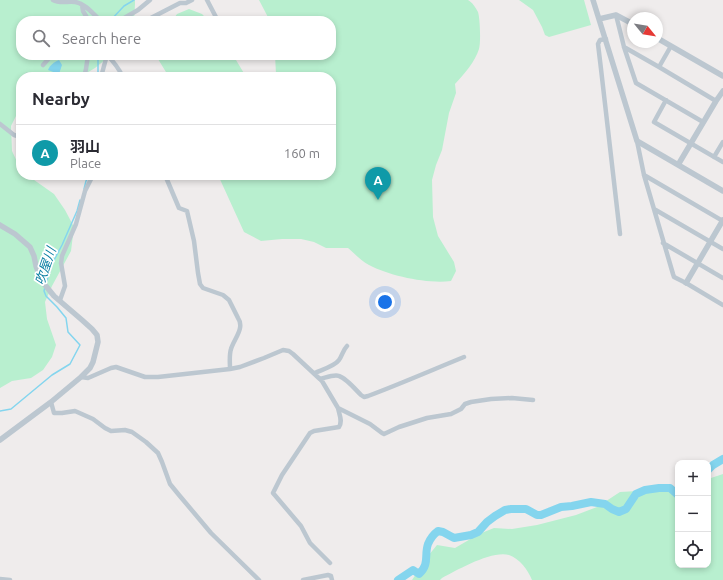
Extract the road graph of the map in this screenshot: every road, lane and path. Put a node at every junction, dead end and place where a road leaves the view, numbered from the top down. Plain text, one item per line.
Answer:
1 (53, 0) edge
2 (150, 0) edge
3 (192, 0) edge
4 (207, 0) edge
5 (593, 0) edge
6 (82, 5) junction
7 (616, 15) junction
8 (86, 16) edge
9 (95, 16) edge
10 (127, 16) edge
11 (155, 16) edge
12 (215, 16) edge
13 (599, 19) junction
14 (627, 21) edge
15 (606, 39) junction
16 (663, 41) edge
17 (671, 46) junction
18 (624, 47) junction
19 (47, 60) edge
20 (87, 60) edge
21 (106, 60) edge
22 (112, 60) edge
23 (43, 65) dead end
24 (659, 67) junction
25 (85, 72) edge
26 (102, 72) edge
27 (121, 72) edge
28 (723, 76) edge
29 (723, 91) edge
30 (666, 100) junction
31 (716, 101) junction
32 (703, 122) junction
33 (0, 124) edge
34 (16, 135) edge
35 (637, 141) junction
36 (723, 142) edge
37 (691, 143) junction
38 (714, 157) junction
39 (723, 162) edge
40 (678, 165) junction
41 (644, 175) junction
42 (90, 180) edge
43 (167, 180) edge
44 (723, 191) edge
45 (654, 209) junction
46 (723, 220) edge
47 (0, 225) edge
48 (620, 234) dead end
49 (711, 241) junction
50 (663, 243) junction
51 (723, 249) edge
52 (698, 263) junction
53 (723, 278) edge
54 (686, 283) junction
55 (60, 300) junction
56 (723, 305) edge
57 (347, 346) dead end
58 (464, 357) dead end
59 (230, 369) junction
60 (315, 374) junction
61 (81, 377) junction
62 (320, 379) junction
63 (533, 400) dead end
64 (51, 402) junction
65 (338, 408) junction
66 (0, 440) edge
67 (330, 563) dead end
68 (0, 579) edge
69 (10, 580) edge
70 (259, 580) edge
71 (303, 580) edge
72 (332, 580) edge

1 - 6 street
2 - 10 street
3 - 11 street
4 - 12 street
5 - 13 street
6 - 8 street
6 - 9 street
7 - 13 street
7 - 14 street
7 - 18 street
13 - 15 street
15 - 35 street
15 - 48 street
16 - 17 street
17 - 24 street
17 - 28 street
18 - 24 street
18 - 30 street
19 - 23 street
20 - 25 street
21 - 26 street
22 - 27 street
24 - 31 street
29 - 31 street
30 - 32 street
30 - 37 street
31 - 32 street
32 - 37 street
33 - 34 street
35 - 40 street
35 - 41 street
36 - 38 street
37 - 38 street
37 - 40 street
38 - 39 street
40 - 44 street
41 - 45 street
41 - 46 street
42 - 55 street
43 - 59 street
45 - 49 street
45 - 50 street
46 - 49 street
47 - 55 street
49 - 51 street
49 - 52 street
50 - 52 street
50 - 54 street
52 - 53 street
52 - 54 street
54 - 56 street
55 - 61 street
57 - 60 street
58 - 62 street
59 - 60 street
59 - 61 street
60 - 62 street
61 - 64 street
62 - 65 street
63 - 65 street
64 - 66 street
64 - 70 street
65 - 67 street
68 - 69 street
71 - 72 street

